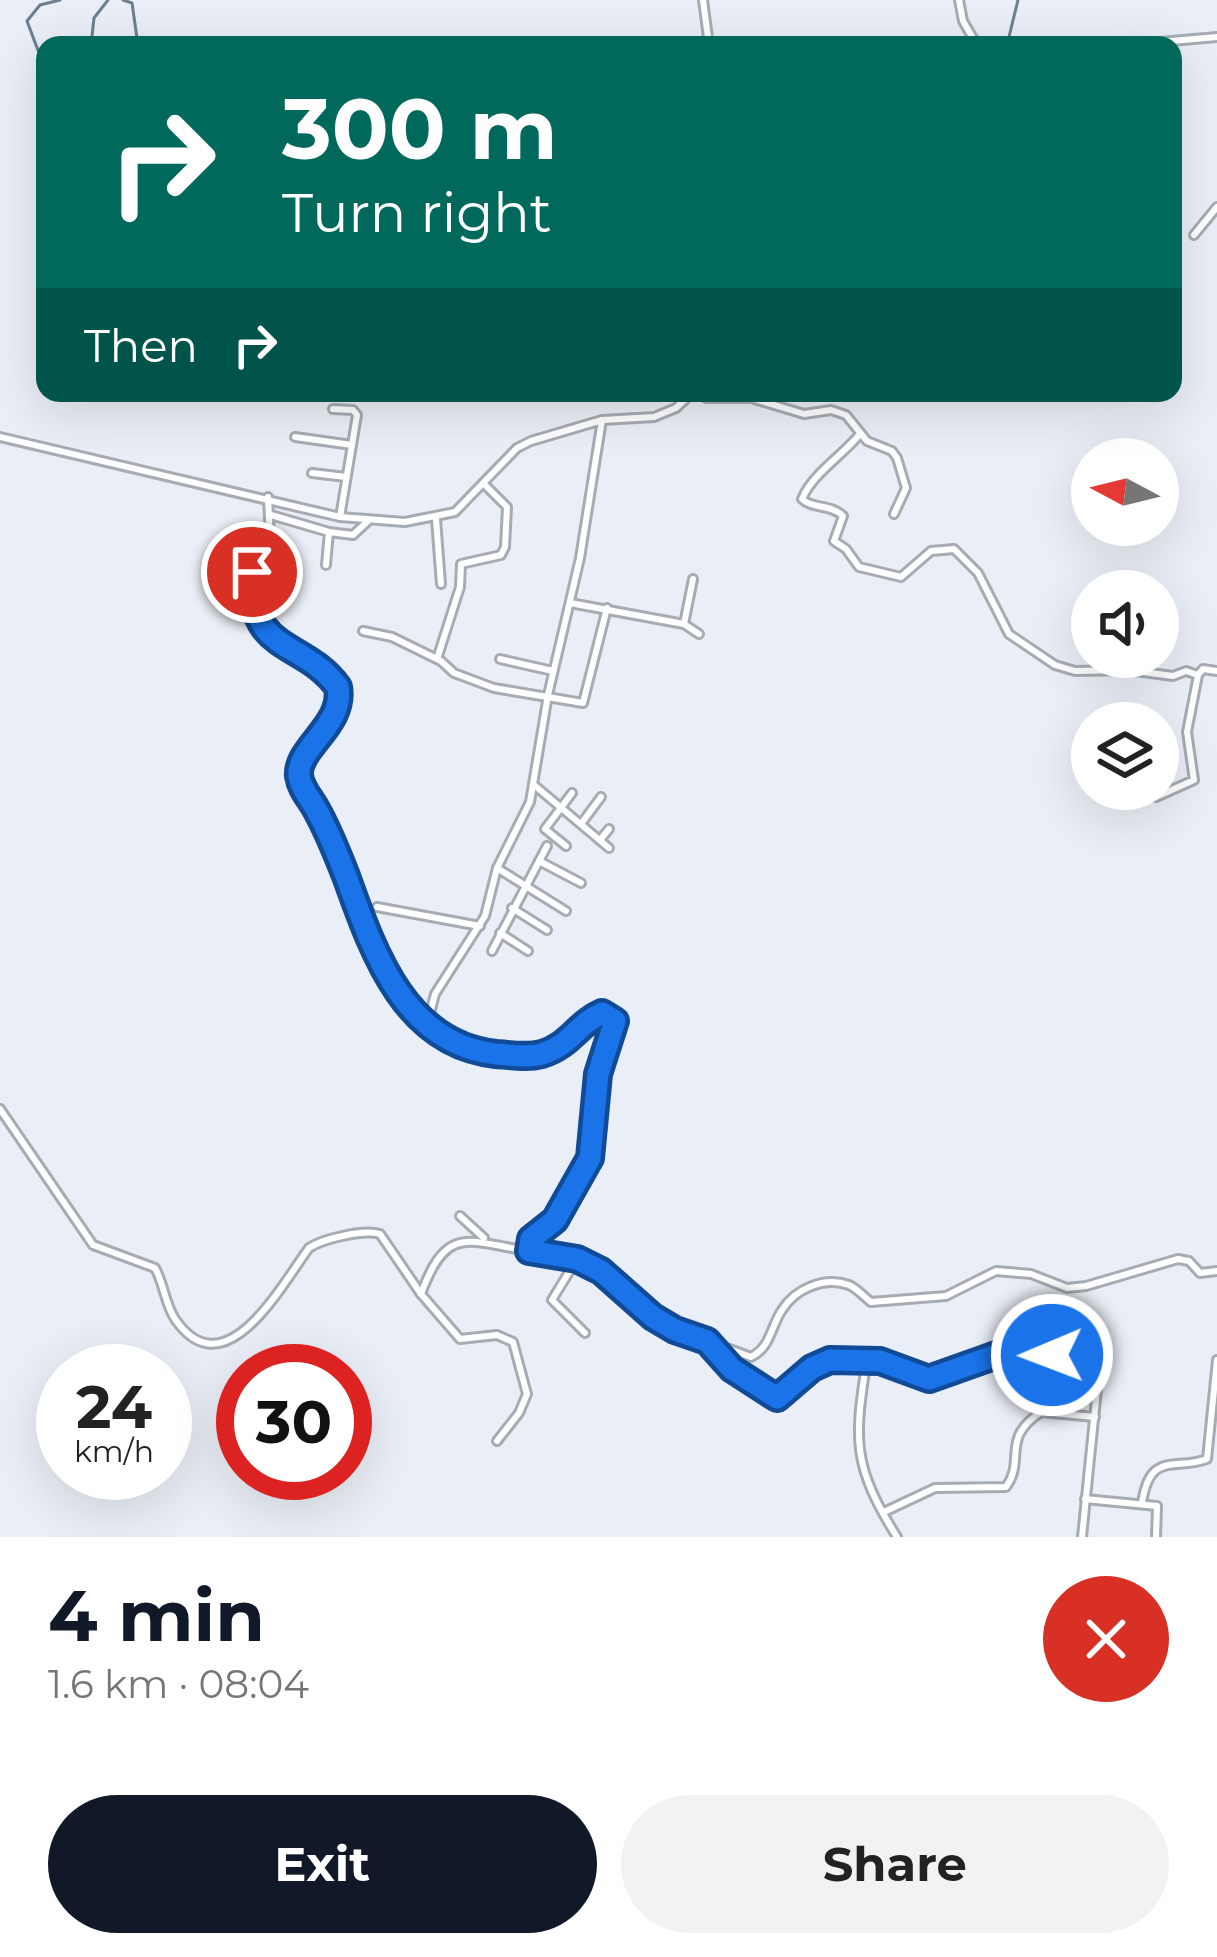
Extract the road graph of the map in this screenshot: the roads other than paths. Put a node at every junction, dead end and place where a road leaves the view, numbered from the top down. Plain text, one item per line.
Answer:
1 (703, 0) edge
2 (959, 0) edge
3 (708, 36) edge
4 (971, 36) edge
5 (1217, 38) edge
6 (1182, 41) edge
7 (1217, 207) edge
8 (1194, 236) dead end
9 (684, 402) edge
10 (775, 402) edge
11 (333, 409) dead end
12 (602, 420) junction
13 (860, 434) junction
14 (0, 437) edge
15 (295, 437) dead end
16 (352, 445) junction
17 (312, 472) dead end
18 (346, 477) junction
19 (484, 484) junction
20 (268, 497) junction
21 (894, 514) dead end
22 (271, 515) junction
23 (340, 517) junction
24 (436, 519) junction
25 (368, 521) junction
26 (329, 532) junction
27 (326, 565) dead end
28 (693, 579) dead end
29 (440, 584) dead end
30 (570, 604) junction
31 (607, 608) junction
32 (684, 624) junction
33 (363, 631) dead end
34 (699, 634) dead end
35 (436, 659) junction
36 (500, 659) dead end
37 (553, 671) junction
38 (1217, 671) edge
39 (1198, 675) junction
40 (548, 695) junction
41 (533, 783) junction
42 (1179, 787) edge
43 (572, 793) dead end
44 (601, 797) dead end
45 (560, 808) junction
46 (581, 824) junction
47 (609, 829) dead end
48 (600, 840) junction
49 (547, 846) dead end
50 (566, 846) dead end
51 (609, 848) dead end
52 (538, 861) junction
53 (497, 868) junction
54 (580, 883) dead end
55 (526, 885) junction
56 (377, 907) dead end
57 (512, 908) junction
58 (566, 911) dead end
59 (480, 926) junction
60 (547, 930) dead end
61 (500, 934) junction
62 (492, 951) dead end
63 (528, 951) dead end
64 (427, 1024) junction
65 (0, 1109) edge
66 (460, 1216) dead end
67 (487, 1240) junction
68 (529, 1251) junction
69 (577, 1259) junction
70 (1217, 1271) edge
71 (421, 1294) junction
72 (585, 1333) dead end
73 (707, 1341) junction
74 (867, 1359) junction
75 (1217, 1360) edge
76 (1095, 1417) junction
77 (497, 1441) dead end
78 (1085, 1499) junction
79 (1142, 1503) junction
80 (884, 1512) junction
81 (897, 1537) edge
82 (1082, 1537) edge
83 (1156, 1537) edge

1 - 3 street
2 - 4 street
5 - 6 street
7 - 8 street
9 - 12 street
10 - 13 street
11 - 16 street
12 - 19 street
12 - 30 street
13 - 21 street
13 - 39 street
14 - 20 street
15 - 16 street
16 - 18 street
17 - 18 street
18 - 23 street
19 - 24 street
19 - 35 street
20 - 22 street
20 - 23 street
22 - 26 street
22 - 64 street
23 - 25 street
24 - 25 street
24 - 29 street
25 - 26 street
26 - 27 street
28 - 32 street
30 - 31 street
30 - 37 street
31 - 32 street
31 - 40 street
32 - 34 street
33 - 35 street
35 - 40 street
36 - 37 street
37 - 40 street
38 - 39 street
39 - 42 street
40 - 41 street
41 - 45 street
41 - 53 street
43 - 45 street
44 - 46 street
45 - 46 street
45 - 50 street
46 - 48 street
47 - 48 street
48 - 51 street
49 - 52 street
52 - 54 street
52 - 55 street
53 - 55 street
53 - 59 street
55 - 57 street
55 - 58 street
56 - 59 street
57 - 60 street
57 - 61 street
59 - 64 street
61 - 62 street
61 - 63 street
64 - 68 street
65 - 71 street
66 - 67 street
67 - 68 street
67 - 71 street
68 - 69 street
69 - 72 street
69 - 73 street
70 - 73 street
71 - 77 street
73 - 74 street
74 - 76 street
74 - 80 street
75 - 79 street
76 - 78 street
76 - 80 street
78 - 79 street
78 - 82 street
79 - 83 street
80 - 81 street

